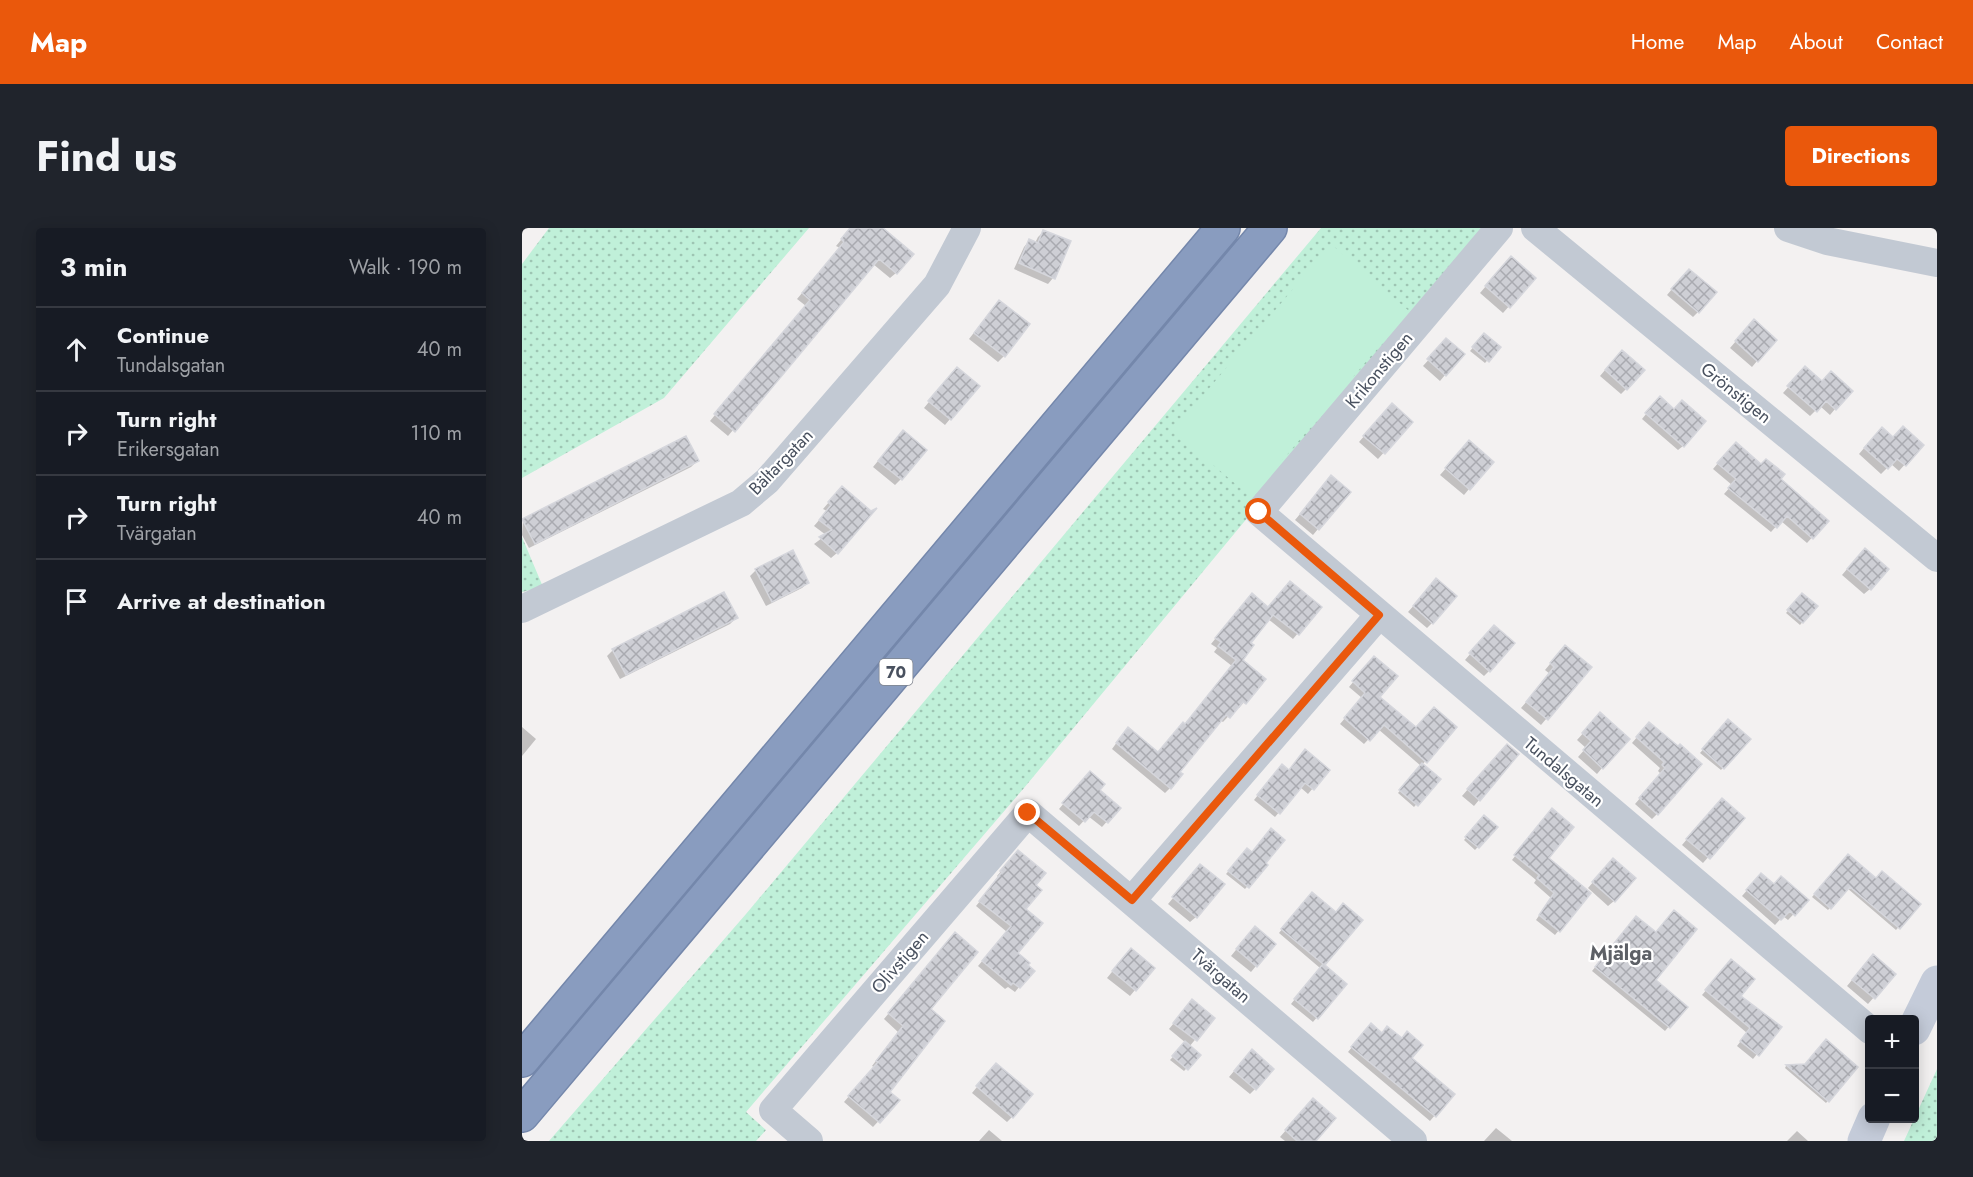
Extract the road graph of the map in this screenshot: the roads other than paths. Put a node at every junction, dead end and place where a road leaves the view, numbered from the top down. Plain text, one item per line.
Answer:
1 (967, 228) edge
2 (1223, 228) edge
3 (1270, 228) edge
4 (1499, 228) edge
5 (1535, 228) edge
6 (1788, 228) edge
7 (1937, 263) edge
8 (1259, 512) joint
9 (1937, 558) edge
10 (522, 609) edge
11 (1379, 615) junction
12 (1028, 813) joint
13 (1132, 900) junction
14 (1937, 982) edge
15 (1919, 1019) edge
16 (1865, 1027) edge
17 (522, 1060) edge
18 (522, 1115) edge
19 (1872, 1123) edge
20 (810, 1141) edge
21 (1413, 1141) edge
22 (1864, 1141) edge

1 - 10 street, Bältargatan
2 - 17 highway, 70
3 - 18 highway, 70
4 - 8 street, Krikonstigen
5 - 9 street, Grönstigen
6 - 7 street
8 - 11 street, Tundalsgatan
11 - 13 street
11 - 16 street, Tundalsgatan
12 - 13 street, Tvärgatan
12 - 20 street, Olivstigen
13 - 21 street, Tvärgatan
14 - 15 street
19 - 22 street

